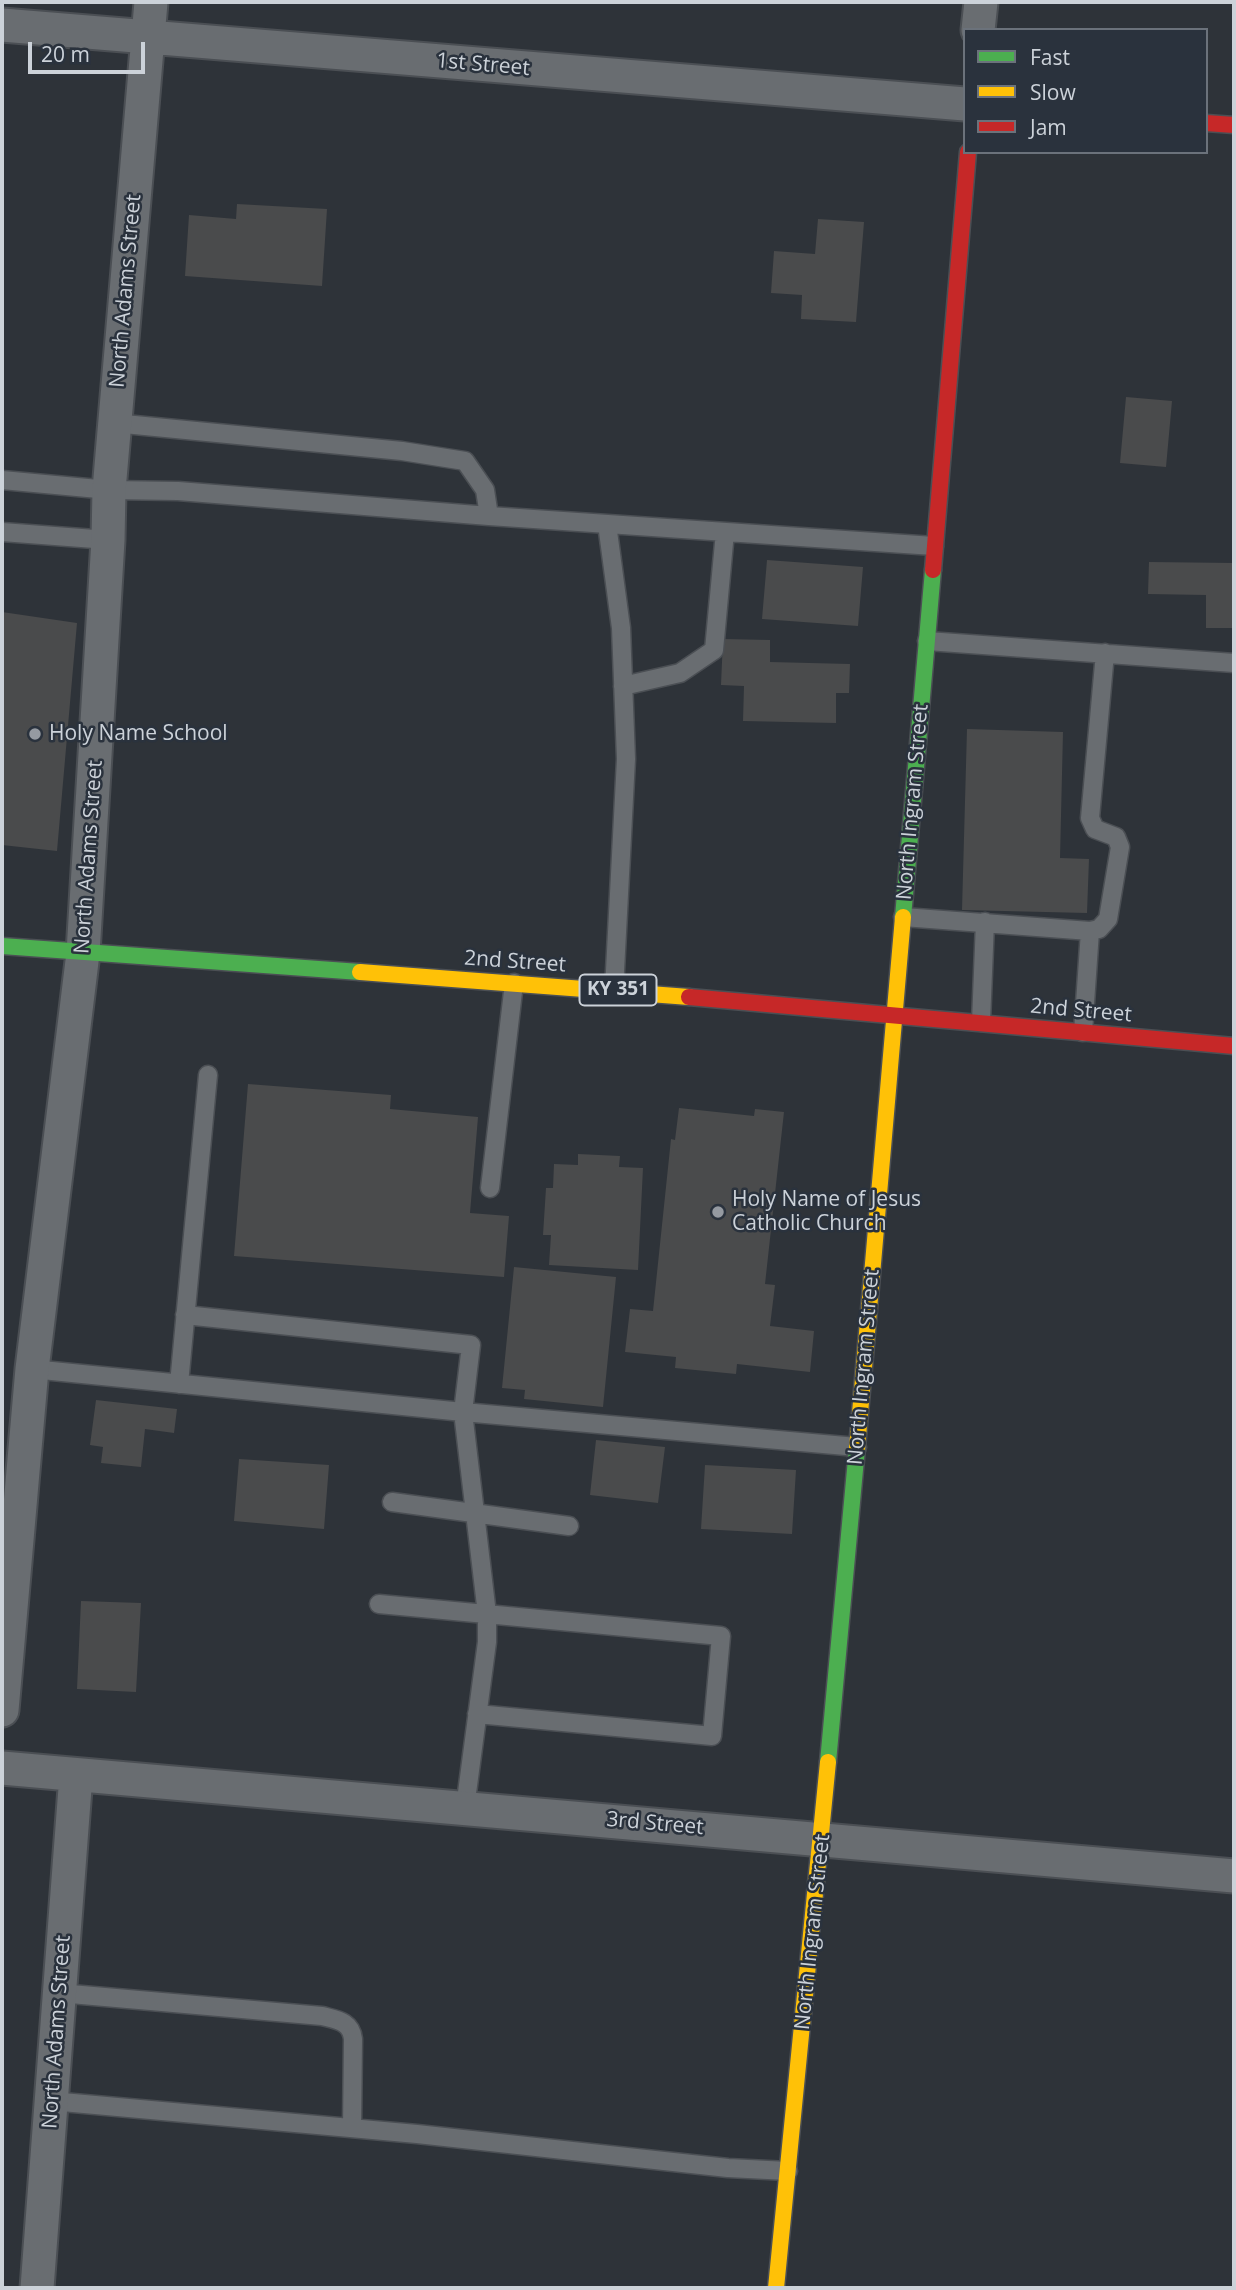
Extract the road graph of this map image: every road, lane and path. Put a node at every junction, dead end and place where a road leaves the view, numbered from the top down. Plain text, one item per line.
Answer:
1 (151, 2) edge
2 (981, 2) edge
3 (2, 25) edge
4 (978, 28) edge
5 (147, 37) junction
6 (963, 104) edge
7 (1208, 123) edge
8 (1234, 125) edge
9 (968, 154) edge
10 (114, 423) junction
11 (2, 480) edge
12 (109, 490) junction
13 (489, 516) junction
14 (607, 524) junction
15 (2, 531) edge
16 (725, 532) junction
17 (108, 540) junction
18 (934, 546) junction
19 (927, 640) junction
20 (1105, 653) junction
21 (1234, 663) edge
22 (623, 687) junction
23 (903, 917) junction
24 (985, 922) junction
25 (1090, 931) junction
26 (2, 946) edge
27 (83, 953) junction
28 (514, 983) junction
29 (614, 990) junction
30 (895, 1014) junction
31 (981, 1023) junction
32 (1083, 1032) junction
33 (1234, 1045) edge
34 (208, 1075) dead end
35 (490, 1188) dead end
36 (185, 1315) junction
37 (32, 1369) junction
38 (179, 1384) junction
39 (463, 1412) junction
40 (857, 1447) junction
41 (392, 1502) dead end
42 (475, 1512) junction
43 (569, 1526) dead end
44 (379, 1604) dead end
45 (487, 1614) junction
46 (2, 1710) edge
47 (477, 1714) junction
48 (2, 1768) edge
49 (76, 1775) junction
50 (465, 1808) junction
51 (822, 1839) junction
52 (1234, 1876) edge
53 (59, 1993) junction
54 (51, 2101) junction
55 (352, 2128) junction
56 (789, 2171) junction
57 (37, 2288) edge
58 (776, 2288) edge

1 - 5 street, North Adams Street
2 - 4 street
3 - 5 street, 1st Street
5 - 6 street, 1st Street
5 - 10 street, North Adams Street
7 - 8 street
9 - 18 street, North Ingram Street
10 - 12 street, North Adams Street
10 - 13 lane
11 - 12 lane
12 - 13 lane
12 - 17 street, North Adams Street
13 - 14 lane
14 - 16 lane
14 - 22 lane
15 - 17 lane
16 - 18 lane
16 - 22 lane
17 - 27 street, North Adams Street
18 - 19 street, North Ingram Street
19 - 20 lane
19 - 23 street, North Ingram Street
20 - 21 lane
20 - 25 lane
22 - 29 lane
23 - 24 lane
23 - 30 street, North Ingram Street
24 - 25 lane
24 - 31 lane
25 - 32 lane
26 - 27 street, 2nd Street / KY 351
27 - 28 street, 2nd Street / KY 351
27 - 37 street, North Adams Street
28 - 29 street, 2nd Street / KY 351
28 - 35 lane
29 - 30 street, 2nd Street / KY 351
30 - 31 street, 2nd Street / KY 351
30 - 40 street, North Ingram Street
31 - 32 street, 2nd Street / KY 351
32 - 33 street, 2nd Street / KY 351
34 - 36 lane
36 - 38 lane
36 - 39 lane
37 - 38 lane
37 - 46 street, North Adams Street
38 - 39 lane
39 - 40 lane
39 - 42 lane
40 - 51 street, North Ingram Street
41 - 42 lane
42 - 43 lane
42 - 45 lane
44 - 45 lane
45 - 47 lane
45 - 47 lane
47 - 50 lane
48 - 49 street, 3rd Street
49 - 50 street, 3rd Street
49 - 53 street, North Adams Street
50 - 51 street, 3rd Street
51 - 52 street, 3rd Street
51 - 56 street, North Ingram Street
53 - 54 street, North Adams Street
53 - 55 lane
54 - 55 lane
54 - 57 street, North Adams Street
55 - 56 lane
56 - 58 street, North Ingram Street

